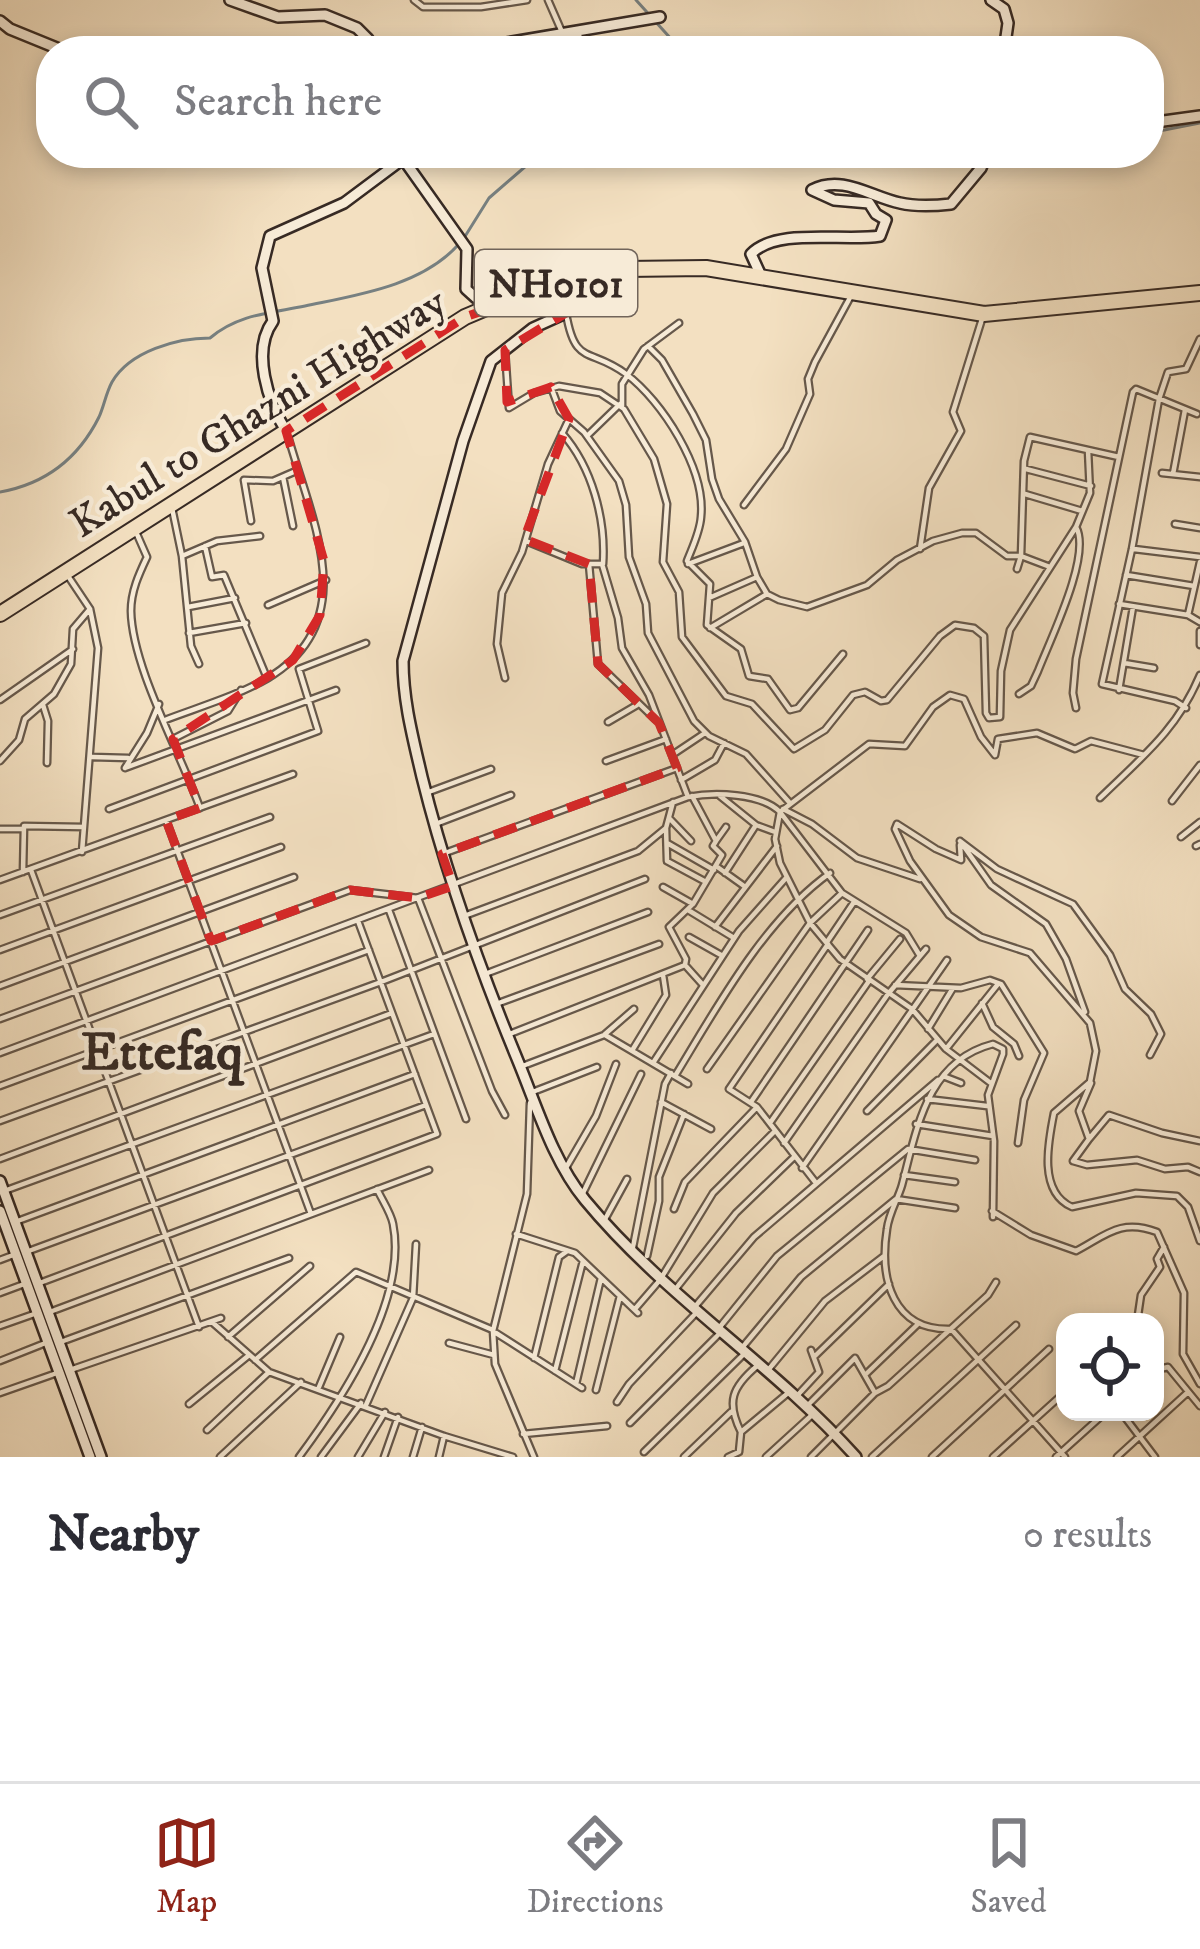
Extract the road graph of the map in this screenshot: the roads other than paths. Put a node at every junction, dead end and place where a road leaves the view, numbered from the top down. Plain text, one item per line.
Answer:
1 (230, 0) edge
2 (414, 0) edge
3 (436, 0) edge
4 (527, 0) edge
5 (548, 0) edge
6 (991, 0) edge
7 (443, 5) junction
8 (660, 17) dead end
9 (0, 21) edge
10 (578, 31) junction
11 (562, 32) junction
12 (365, 36) edge
13 (540, 36) edge
14 (576, 36) edge
15 (1006, 36) edge
16 (36, 40) edge
17 (1200, 116) edge
18 (1164, 121) edge
19 (386, 168) edge
20 (409, 168) edge
21 (981, 168) edge
22 (594, 273) junction
23 (762, 278) junction
24 (531, 289) junction
25 (1200, 293) edge
26 (852, 294) junction
27 (566, 314) junction
28 (984, 314) junction
29 (679, 323) dead end
30 (1200, 339) edge
31 (648, 346) junction
32 (505, 350) junction
33 (627, 375) junction
34 (551, 386) junction
35 (1159, 400) junction
36 (621, 405) junction
37 (1185, 410) junction
38 (1197, 414) dead end
39 (569, 419) junction
40 (286, 431) junction
41 (562, 433) junction
42 (586, 436) junction
43 (1088, 450) junction
44 (1119, 457) junction
45 (1024, 469) junction
46 (298, 470) junction
47 (1162, 473) dead end
48 (1173, 474) junction
49 (283, 477) junction
50 (1200, 477) edge
51 (1090, 486) junction
52 (1024, 494) junction
53 (170, 502) junction
54 (744, 506) dead end
55 (1082, 511) junction
56 (251, 521) dead end
57 (1175, 524) dead end
58 (134, 526) junction
59 (293, 526) dead end
60 (1076, 527) junction
61 (1200, 527) edge
62 (260, 536) dead end
63 (525, 540) junction
64 (745, 542) junction
65 (205, 546) junction
66 (920, 549) junction
67 (1132, 549) junction
68 (182, 556) junction
69 (1021, 556) junction
70 (590, 564) junction
71 (602, 564) junction
72 (688, 564) junction
73 (1200, 564) edge
74 (1077, 566) junction
75 (1051, 567) junction
76 (1017, 569) dead end
77 (65, 572) junction
78 (1093, 572) junction
79 (1126, 575) junction
80 (757, 577) junction
81 (326, 580) junction
82 (1193, 591) junction
83 (767, 594) junction
84 (235, 598) junction
85 (709, 598) junction
86 (1200, 601) edge
87 (1119, 604) junction
88 (268, 605) dead end
89 (1133, 607) junction
90 (186, 608) junction
91 (90, 609) junction
92 (0, 614) edge
93 (1188, 615) junction
94 (1200, 622) edge
95 (246, 623) junction
96 (710, 628) junction
97 (1200, 631) edge
98 (189, 633) junction
99 (366, 643) dead end
100 (1200, 645) edge
101 (73, 649) junction
102 (843, 654) dead end
103 (1124, 663) junction
104 (199, 664) dead end
105 (1154, 668) dead end
106 (1200, 675) edge
107 (267, 678) junction
108 (505, 678) dead end
109 (241, 690) junction
110 (336, 690) dead end
111 (1119, 690) junction
112 (1019, 694) dead end
113 (0, 700) edge
114 (308, 700) junction
115 (159, 704) junction
116 (43, 705) junction
117 (638, 705) junction
118 (1076, 708) dead end
119 (1186, 708) junction
120 (165, 720) junction
121 (608, 722) dead end
122 (659, 723) junction
123 (705, 733) junction
124 (665, 739) junction
125 (173, 740) junction
126 (724, 743) junction
127 (177, 748) junction
128 (672, 755) junction
129 (1144, 755) junction
130 (92, 757) junction
131 (130, 759) junction
132 (0, 761) edge
133 (606, 761) dead end
134 (47, 764) dead end
135 (1200, 765) edge
136 (677, 769) junction
137 (491, 770) dead end
138 (293, 774) dead end
139 (190, 779) junction
140 (681, 780) junction
141 (426, 793) junction
142 (512, 795) dead end
143 (690, 796) junction
144 (720, 796) junction
145 (1100, 798) dead end
146 (1172, 801) dead end
147 (673, 802) junction
148 (789, 802) junction
149 (109, 808) dead end
150 (200, 808) junction
151 (782, 810) junction
152 (270, 817) dead end
153 (670, 818) junction
154 (166, 820) junction
155 (1200, 821) edge
156 (434, 824) junction
157 (756, 825) junction
158 (84, 827) junction
159 (726, 827) dead end
160 (667, 828) junction
161 (0, 829) edge
162 (22, 829) junction
163 (776, 832) junction
164 (1181, 837) dead end
165 (692, 841) dead end
166 (716, 841) junction
167 (960, 841) junction
168 (667, 843) junction
169 (777, 846) junction
170 (281, 847) dead end
171 (82, 852) junction
172 (178, 852) junction
173 (442, 854) junction
174 (715, 868) junction
175 (27, 871) junction
176 (725, 873) junction
177 (830, 873) junction
178 (294, 877) dead end
179 (786, 878) junction
180 (644, 879) dead end
181 (0, 880) edge
182 (189, 880) junction
183 (923, 880) junction
184 (708, 883) junction
185 (453, 886) junction
186 (745, 886) junction
187 (663, 887) dead end
188 (842, 892) junction
189 (418, 898) junction
190 (42, 900) junction
191 (796, 900) junction
192 (854, 902) junction
193 (691, 907) junction
194 (389, 910) junction
195 (200, 911) junction
196 (648, 912) dead end
197 (0, 915) edge
198 (464, 916) junction
199 (358, 921) junction
200 (810, 923) junction
201 (715, 926) junction
202 (868, 930) dead end
203 (53, 931) junction
204 (689, 937) dead end
205 (734, 938) junction
206 (900, 939) dead end
207 (211, 941) junction
208 (827, 943) junction
209 (659, 944) dead end
210 (475, 947) junction
211 (0, 950) edge
212 (369, 950) junction
213 (926, 950) dead end
214 (722, 955) junction
215 (920, 956) junction
216 (442, 959) junction
217 (846, 960) junction
218 (947, 960) dead end
219 (64, 962) junction
220 (685, 964) junction
221 (222, 971) junction
222 (411, 971) junction
223 (484, 975) junction
224 (663, 975) junction
225 (868, 980) junction
226 (381, 982) junction
227 (999, 982) junction
228 (703, 985) junction
229 (896, 985) junction
230 (0, 986) edge
231 (927, 987) junction
232 (953, 988) junction
233 (75, 991) junction
234 (888, 994) junction
235 (233, 1001) junction
236 (982, 1003) junction
237 (494, 1005) junction
238 (634, 1009) dead end
239 (912, 1009) junction
240 (392, 1013) junction
241 (0, 1019) edge
242 (86, 1022) junction
243 (1090, 1023) junction
244 (928, 1030) junction
245 (245, 1033) junction
246 (434, 1034) junction
247 (507, 1035) junction
248 (604, 1035) junction
249 (937, 1040) junction
250 (404, 1045) junction
251 (946, 1049) junction
252 (632, 1051) junction
253 (96, 1052) junction
254 (0, 1053) edge
255 (1150, 1054) dead end
256 (1019, 1056) dead end
257 (958, 1058) junction
258 (653, 1063) junction
259 (256, 1064) junction
260 (616, 1064) dead end
261 (520, 1067) junction
262 (597, 1067) dead end
263 (707, 1069) dead end
264 (415, 1074) junction
265 (641, 1074) dead end
266 (673, 1074) junction
267 (942, 1077) junction
268 (1091, 1077) junction
269 (107, 1082) junction
270 (962, 1083) dead end
271 (688, 1084) dead end
272 (992, 1084) junction
273 (0, 1086) edge
274 (267, 1093) junction
275 (530, 1096) junction
276 (927, 1100) junction
277 (661, 1102) junction
278 (426, 1105) junction
279 (754, 1105) junction
280 (988, 1106) junction
281 (867, 1111) dead end
282 (119, 1114) junction
283 (684, 1114) junction
284 (505, 1115) dead end
285 (466, 1119) dead end
286 (0, 1121) edge
287 (770, 1123) junction
288 (278, 1124) junction
289 (916, 1124) junction
290 (711, 1130) dead end
291 (775, 1131) junction
292 (993, 1136) junction
293 (1089, 1139) junction
294 (1200, 1141) edge
295 (784, 1142) junction
296 (1018, 1143) dead end
297 (131, 1145) junction
298 (908, 1149) junction
299 (290, 1155) junction
300 (794, 1156) junction
301 (0, 1159) edge
302 (975, 1160) dead end
303 (566, 1168) junction
304 (802, 1168) junction
305 (429, 1170) dead end
306 (1200, 1172) edge
307 (142, 1174) junction
308 (904, 1175) junction
309 (627, 1179) dead end
310 (955, 1182) dead end
311 (816, 1183) junction
312 (301, 1185) junction
313 (2, 1186) edge
314 (377, 1190) junction
315 (582, 1196) junction
316 (896, 1199) junction
317 (154, 1205) junction
318 (956, 1208) dead end
319 (674, 1209) dead end
320 (0, 1211) edge
321 (311, 1214) junction
322 (604, 1221) junction
323 (6, 1224) edge
324 (516, 1234) junction
325 (165, 1236) junction
326 (1200, 1240) edge
327 (416, 1244) dead end
328 (1165, 1246) junction
329 (566, 1252) junction
330 (632, 1252) junction
331 (21, 1253) junction
332 (885, 1255) junction
333 (647, 1256) dead end
334 (289, 1258) dead end
335 (0, 1260) edge
336 (583, 1261) junction
337 (176, 1264) junction
338 (310, 1266) dead end
339 (602, 1279) junction
340 (660, 1280) junction
341 (996, 1282) dead end
342 (32, 1283) junction
343 (889, 1284) junction
344 (390, 1288) junction
345 (0, 1292) edge
346 (674, 1292) junction
347 (188, 1296) junction
348 (620, 1296) junction
349 (413, 1298) junction
350 (695, 1311) junction
351 (42, 1312) junction
352 (1138, 1313) edge
353 (221, 1318) dead end
354 (212, 1322) junction
355 (917, 1324) junction
356 (0, 1325) edge
357 (1016, 1325) dead end
358 (199, 1327) junction
359 (951, 1329) junction
360 (493, 1330) junction
361 (719, 1332) junction
362 (228, 1337) junction
363 (340, 1337) dead end
364 (53, 1343) junction
365 (449, 1343) dead end
366 (1049, 1349) dead end
367 (742, 1352) junction
368 (494, 1355) junction
369 (534, 1358) junction
370 (251, 1359) junction
371 (977, 1360) junction
372 (0, 1361) edge
373 (1164, 1368) edge
374 (761, 1370) junction
375 (554, 1371) junction
376 (64, 1372) junction
377 (269, 1372) junction
378 (863, 1376) junction
379 (301, 1382) junction
380 (1200, 1384) edge
381 (319, 1388) junction
382 (596, 1390) dead end
383 (1004, 1390) junction
384 (0, 1393) edge
385 (875, 1393) junction
386 (1186, 1394) junction
387 (791, 1396) junction
388 (343, 1397) junction
389 (1056, 1400) edge
390 (617, 1402) dead end
391 (189, 1404) dead end
392 (363, 1404) junction
393 (1200, 1406) edge
394 (385, 1412) junction
395 (731, 1412) junction
396 (809, 1412) junction
397 (398, 1417) junction
398 (1033, 1421) junction
399 (1097, 1421) edge
400 (1128, 1421) edge
401 (630, 1423) dead end
402 (607, 1426) dead end
403 (422, 1427) junction
404 (206, 1430) dead end
405 (740, 1432) junction
406 (523, 1434) junction
407 (834, 1434) junction
408 (1141, 1435) junction
409 (444, 1436) junction
410 (644, 1452) dead end
411 (1061, 1456) edge
412 (90, 1457) edge
413 (101, 1457) edge
414 (220, 1457) edge
415 (299, 1457) edge
416 (321, 1457) edge
417 (358, 1457) edge
418 (383, 1457) edge
419 (413, 1457) edge
420 (439, 1457) edge
421 (513, 1457) edge
422 (534, 1457) edge
423 (685, 1457) edge
424 (728, 1457) edge
425 (766, 1457) edge
426 (811, 1457) edge
427 (856, 1457) edge
428 (872, 1457) edge
429 (932, 1457) edge
430 (993, 1457) edge
431 (1117, 1457) edge
432 (1155, 1457) edge

1 - 12 street
2 - 7 street
3 - 7 street
4 - 7 street
5 - 11 street
6 - 15 street
8 - 10 street
9 - 16 street
10 - 11 street
10 - 14 street
11 - 13 street
17 - 18 street
19 - 40 street
20 - 24 street
21 - 23 street
22 - 23 highway, Kabul to Ghazni Highway / NH0101
22 - 24 highway, Kabul to Ghazni Highway / NH0101
22 - 27 street
23 - 26 highway, Kabul to Ghazni Highway / NH0101
24 - 40 highway, Kabul to Ghazni Highway / NH0101
25 - 28 highway, Kabul to Ghazni Highway / NH0101
26 - 28 highway, Kabul to Ghazni Highway / NH0101
26 - 54 street
27 - 32 street
27 - 33 street
28 - 66 street
29 - 31 street
30 - 35 street
31 - 33 street
31 - 64 street
32 - 34 street
32 - 141 street
33 - 36 street
33 - 72 street
34 - 36 street
34 - 39 street
35 - 37 street
35 - 44 street
35 - 67 street
36 - 42 street
36 - 75 street
37 - 38 street
37 - 48 street
39 - 41 street
39 - 42 street
40 - 46 street
40 - 53 highway, Kabul to Ghazni Highway / NH0101
41 - 63 street
41 - 71 street
42 - 123 street
43 - 44 street
43 - 45 street
43 - 51 street
44 - 78 street
45 - 51 street
45 - 52 street
46 - 49 street
46 - 81 street
47 - 48 street
48 - 50 street
49 - 56 street
49 - 59 street
51 - 55 street
52 - 55 street
52 - 69 street
53 - 58 highway, Kabul to Ghazni Highway / NH0101
53 - 68 street
55 - 60 street
57 - 61 street
58 - 77 highway, Kabul to Ghazni Highway / NH0101
58 - 115 street
60 - 74 street
60 - 75 street
62 - 65 street
63 - 70 street
63 - 108 street
64 - 72 street
64 - 80 street
65 - 68 street
65 - 84 street
66 - 69 street
66 - 83 street
67 - 73 street
67 - 79 street
68 - 90 street
69 - 75 street
69 - 76 street
70 - 71 street
70 - 117 street
71 - 122 street
72 - 85 street
73 - 82 street
74 - 78 street
74 - 112 street
77 - 91 street
77 - 92 highway, Kabul to Ghazni Highway / NH0101
78 - 118 street
79 - 82 street
79 - 87 street
80 - 83 street
80 - 85 street
81 - 88 street
81 - 107 street
82 - 86 street
82 - 93 street
83 - 96 street
84 - 90 street
84 - 95 street
85 - 96 street
87 - 89 street
87 - 111 street
89 - 93 street
89 - 103 street
90 - 98 street
91 - 101 street
91 - 130 street
93 - 94 street
95 - 98 street
95 - 107 street
96 - 102 street
97 - 100 street
98 - 104 street
99 - 114 street
101 - 113 street
101 - 116 street
103 - 105 street
103 - 111 street
106 - 119 street
107 - 109 street
109 - 120 street
109 - 125 street
110 - 114 street
111 - 119 street
114 - 127 street
114 - 139 street
115 - 120 street
115 - 131 street
116 - 132 street
116 - 134 street
117 - 121 street
117 - 122 street
119 - 129 street
120 - 125 street
122 - 124 street
123 - 126 street
123 - 128 street
124 - 128 street
124 - 133 street
125 - 127 street
126 - 140 street
126 - 148 street
127 - 131 street
127 - 139 street
128 - 136 street
129 - 145 street
129 - 148 street
130 - 131 street
130 - 158 street
135 - 146 street
136 - 140 street
136 - 173 street
137 - 141 street
138 - 150 street
139 - 149 street
139 - 150 street
140 - 143 street
141 - 156 street
142 - 156 street
143 - 144 street
143 - 147 street
143 - 166 street
144 - 151 street
144 - 157 street
147 - 153 street
147 - 185 street
148 - 151 street
150 - 154 street
151 - 163 street
151 - 177 street
151 - 183 street
152 - 172 street
153 - 160 street
153 - 165 street
154 - 171 street
154 - 172 street
155 - 164 street
156 - 173 street
157 - 163 street
157 - 176 street
158 - 162 street
158 - 171 street
159 - 166 street
160 - 168 street
160 - 198 street
161 - 162 street
162 - 175 street
163 - 169 street
166 - 174 street
167 - 183 street
167 - 243 street
167 - 255 street
168 - 174 street
168 - 184 street
169 - 179 street
169 - 186 street
170 - 182 street
171 - 175 street
172 - 182 street
172 - 190 street
173 - 185 street
174 - 176 street
174 - 184 street
175 - 181 street
175 - 190 street
176 - 186 street
177 - 188 street
177 - 191 street
178 - 195 street
179 - 191 street
179 - 205 street
180 - 210 street
182 - 195 street
182 - 203 street
183 - 243 street
184 - 193 street
185 - 189 street
185 - 198 street
186 - 201 street
187 - 193 street
188 - 192 street
188 - 200 street
189 - 194 street
189 - 207 street
189 - 216 street
190 - 197 street
190 - 203 street
191 - 200 street
191 - 266 street
192 - 208 street
192 - 215 street
193 - 201 street
193 - 220 street
194 - 199 street
194 - 222 street
195 - 207 street
195 - 219 street
196 - 223 street
198 - 210 street
199 - 212 street
199 - 221 street
200 - 208 street
200 - 263 street
201 - 205 street
202 - 217 street
203 - 211 street
203 - 219 street
204 - 214 street
205 - 214 street
206 - 225 street
207 - 221 street
207 - 233 street
208 - 217 street
208 - 279 street
209 - 237 street
210 - 216 street
210 - 223 street
212 - 226 street
212 - 235 street
213 - 215 street
214 - 228 street
215 - 229 street
216 - 222 street
216 - 284 street
217 - 225 street
217 - 279 street
218 - 231 street
219 - 230 street
219 - 233 street
220 - 224 street
220 - 228 street
221 - 235 street
221 - 242 street
222 - 226 street
222 - 246 street
223 - 237 street
224 - 247 street
224 - 252 street
225 - 234 street
225 - 287 street
226 - 240 street
226 - 245 street
227 - 232 street
227 - 236 street
227 - 296 street
228 - 258 street
229 - 231 street
229 - 234 street
231 - 232 street
231 - 239 street
232 - 244 street
233 - 241 street
233 - 242 street
234 - 239 street
234 - 295 street
235 - 245 street
235 - 253 street
236 - 251 street
236 - 256 street
237 - 247 street
238 - 248 street
239 - 244 street
239 - 304 street
240 - 250 street
240 - 259 street
242 - 253 street
242 - 254 street
243 - 268 street
244 - 249 street
245 - 259 street
245 - 269 street
246 - 250 street
246 - 285 street
247 - 261 street
248 - 252 street
248 - 261 street
249 - 251 street
249 - 281 street
250 - 264 street
250 - 274 street
251 - 257 street
252 - 258 street
253 - 269 street
253 - 273 street
257 - 267 street
257 - 272 street
257 - 272 street
258 - 266 street
259 - 274 street
259 - 282 street
260 - 303 street
261 - 275 street
262 - 275 street
264 - 278 street
264 - 288 street
265 - 315 street
266 - 271 street
266 - 277 street
267 - 270 street
267 - 276 street
267 - 311 street
268 - 293 street
268 - 326 street
269 - 282 street
269 - 286 street
272 - 280 street
274 - 288 street
274 - 297 street
275 - 303 street
275 - 324 street
276 - 280 street
276 - 289 street
277 - 283 street
277 - 330 street
278 - 299 street
278 - 312 street
279 - 287 street
279 - 319 street
280 - 292 street
282 - 297 street
282 - 301 street
283 - 290 street
283 - 333 street
287 - 291 street
288 - 299 street
288 - 307 street
289 - 292 street
289 - 298 street
291 - 295 street
291 - 340 street
292 - 328 street
293 - 294 street
293 - 306 street
295 - 300 street
297 - 307 street
297 - 313 street
298 - 302 street
298 - 308 street
298 - 361 street
299 - 312 street
299 - 317 street
300 - 304 street
300 - 346 street
303 - 315 street
304 - 311 street
305 - 314 street
307 - 317 street
307 - 323 street
308 - 310 street
308 - 316 street
309 - 322 street
311 - 350 street
312 - 321 street
312 - 325 street
313 - 323 street
314 - 321 street
314 - 344 street
315 - 322 street
316 - 318 street
316 - 332 street
316 - 367 street
317 - 325 street
317 - 331 street
320 - 323 street
321 - 337 street
322 - 330 street
323 - 331 street
324 - 329 street
324 - 360 street
325 - 337 street
325 - 342 street
327 - 349 street
328 - 352 street
328 - 380 street
329 - 336 street
329 - 369 street
330 - 340 street
331 - 335 street
331 - 342 street
332 - 343 street
332 - 374 street
334 - 347 street
336 - 339 street
336 - 375 street
337 - 347 street
337 - 351 street
338 - 362 street
339 - 348 street
339 - 375 street
340 - 346 street
340 - 348 street
341 - 359 street
342 - 345 street
342 - 351 street
343 - 355 street
343 - 387 street
344 - 349 street
344 - 370 street
344 - 388 street
346 - 350 street
347 - 358 street
347 - 364 street
348 - 382 street
349 - 360 street
349 - 392 street
350 - 361 street
350 - 390 street
351 - 356 street
351 - 364 street
353 - 354 street
354 - 358 street
354 - 362 street
355 - 359 street
355 - 378 street
357 - 371 street
358 - 376 street
359 - 371 street
359 - 385 street
360 - 368 street
360 - 369 street
361 - 367 street
361 - 401 street
362 - 370 street
363 - 381 street
364 - 372 street
364 - 376 street
365 - 368 street
366 - 383 street
367 - 374 street
367 - 410 street
368 - 406 street
369 - 375 street
370 - 377 street
370 - 391 street
371 - 383 street
371 - 428 street
373 - 386 street
374 - 387 street
374 - 395 street
376 - 384 street
376 - 412 street
376 - 413 street
377 - 379 street
377 - 404 street
378 - 385 street
378 - 396 street
379 - 381 street
379 - 414 street
381 - 388 street
383 - 398 street
383 - 429 street
385 - 407 street
386 - 393 street
386 - 408 street
387 - 396 street
387 - 405 street
388 - 392 street
388 - 415 street
389 - 398 street
392 - 394 street
392 - 416 street
394 - 397 street
394 - 417 street
395 - 405 street
395 - 423 street
396 - 407 street
396 - 425 street
397 - 403 street
397 - 418 street
398 - 411 street
398 - 430 street
399 - 411 street
400 - 408 street
402 - 406 street
403 - 409 street
403 - 419 street
405 - 424 street
406 - 422 street
407 - 426 street
407 - 427 street
408 - 431 street
408 - 432 street
409 - 420 street
409 - 421 street

